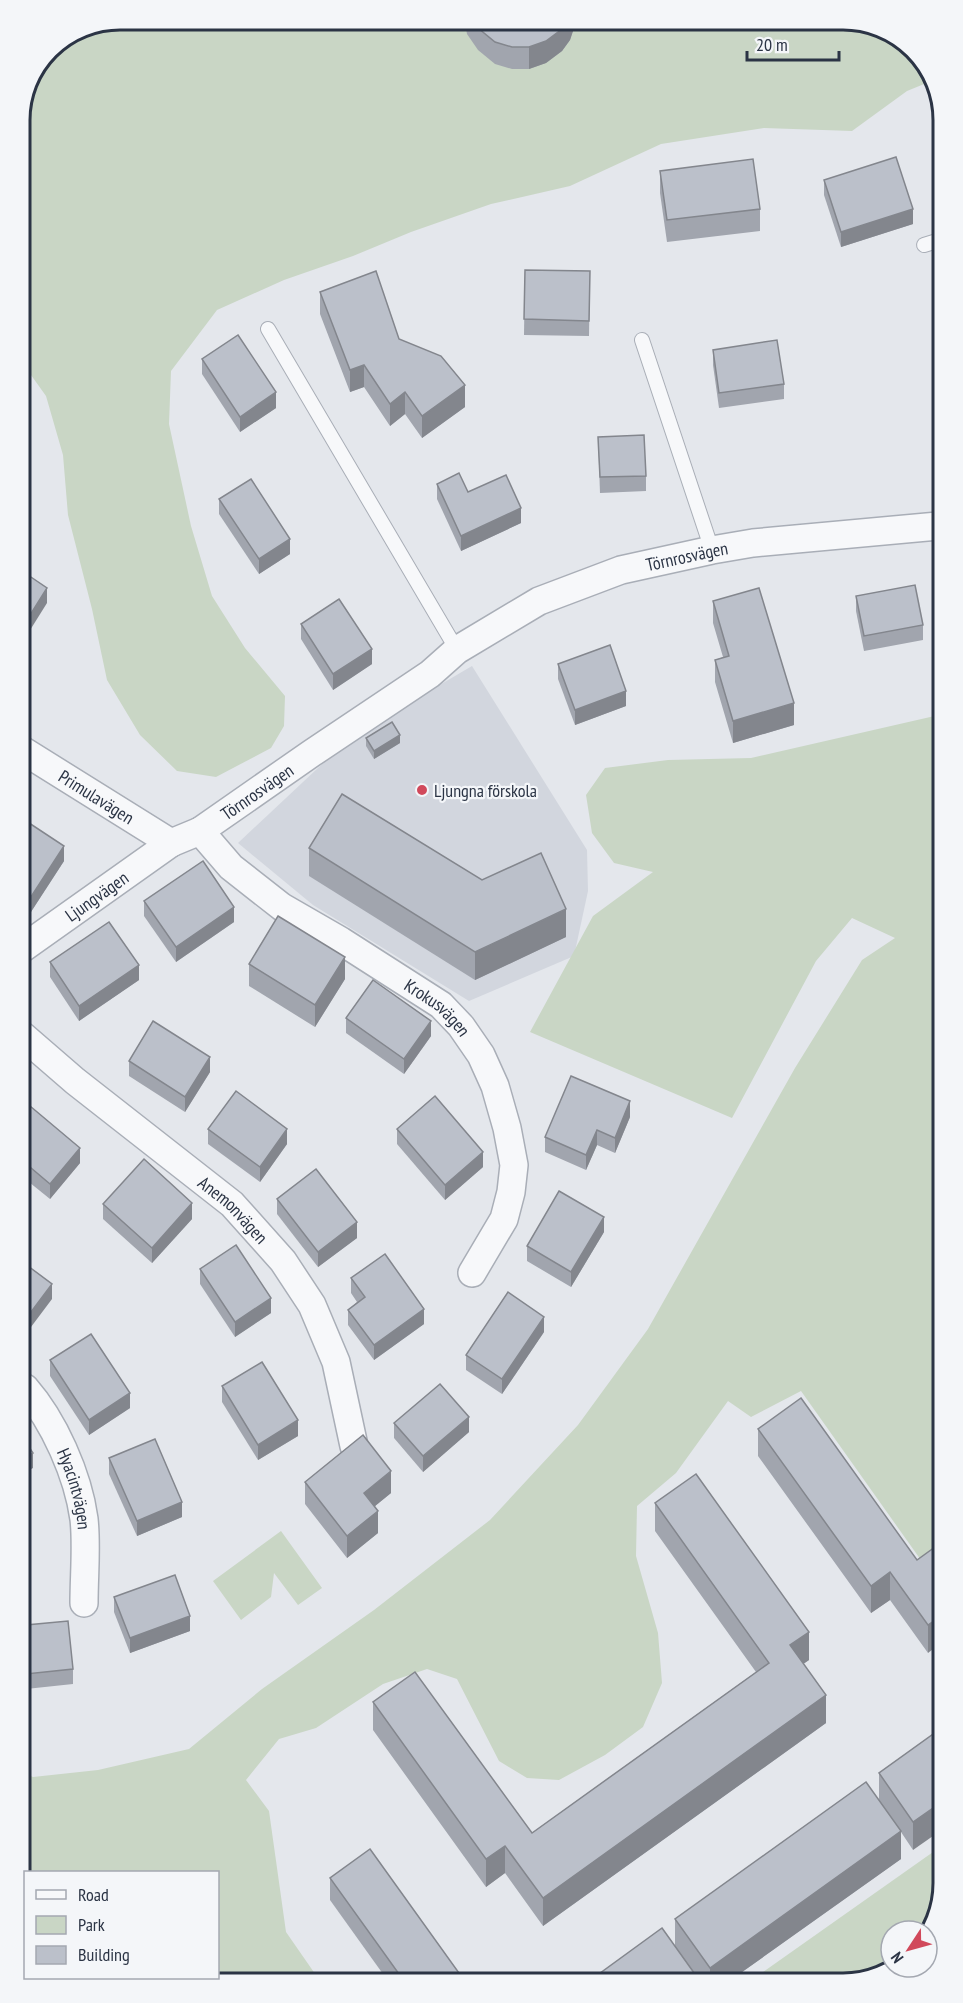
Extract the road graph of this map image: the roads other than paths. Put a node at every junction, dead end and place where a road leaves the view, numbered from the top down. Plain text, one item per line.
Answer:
1 (268, 329) dead end
2 (642, 340) dead end
3 (933, 526) edge
4 (712, 550) junction
5 (457, 650) junction
6 (30, 755) edge
7 (200, 831) junction
8 (171, 843) junction
9 (30, 943) edge
10 (30, 1042) edge
11 (472, 1273) dead end
12 (30, 1395) edge
13 (354, 1446) edge
14 (84, 1603) dead end

1 - 5 lane
2 - 4 lane
3 - 4 street, Törnrosvägen
4 - 5 street, Törnrosvägen
5 - 7 street, Törnrosvägen
6 - 8 street, Primulavägen
7 - 8 street, Törnrosvägen
7 - 11 street, Krokusvägen
8 - 9 street, Ljungvägen
10 - 13 street, Anemonvägen
12 - 14 street, Hyacintvägen

